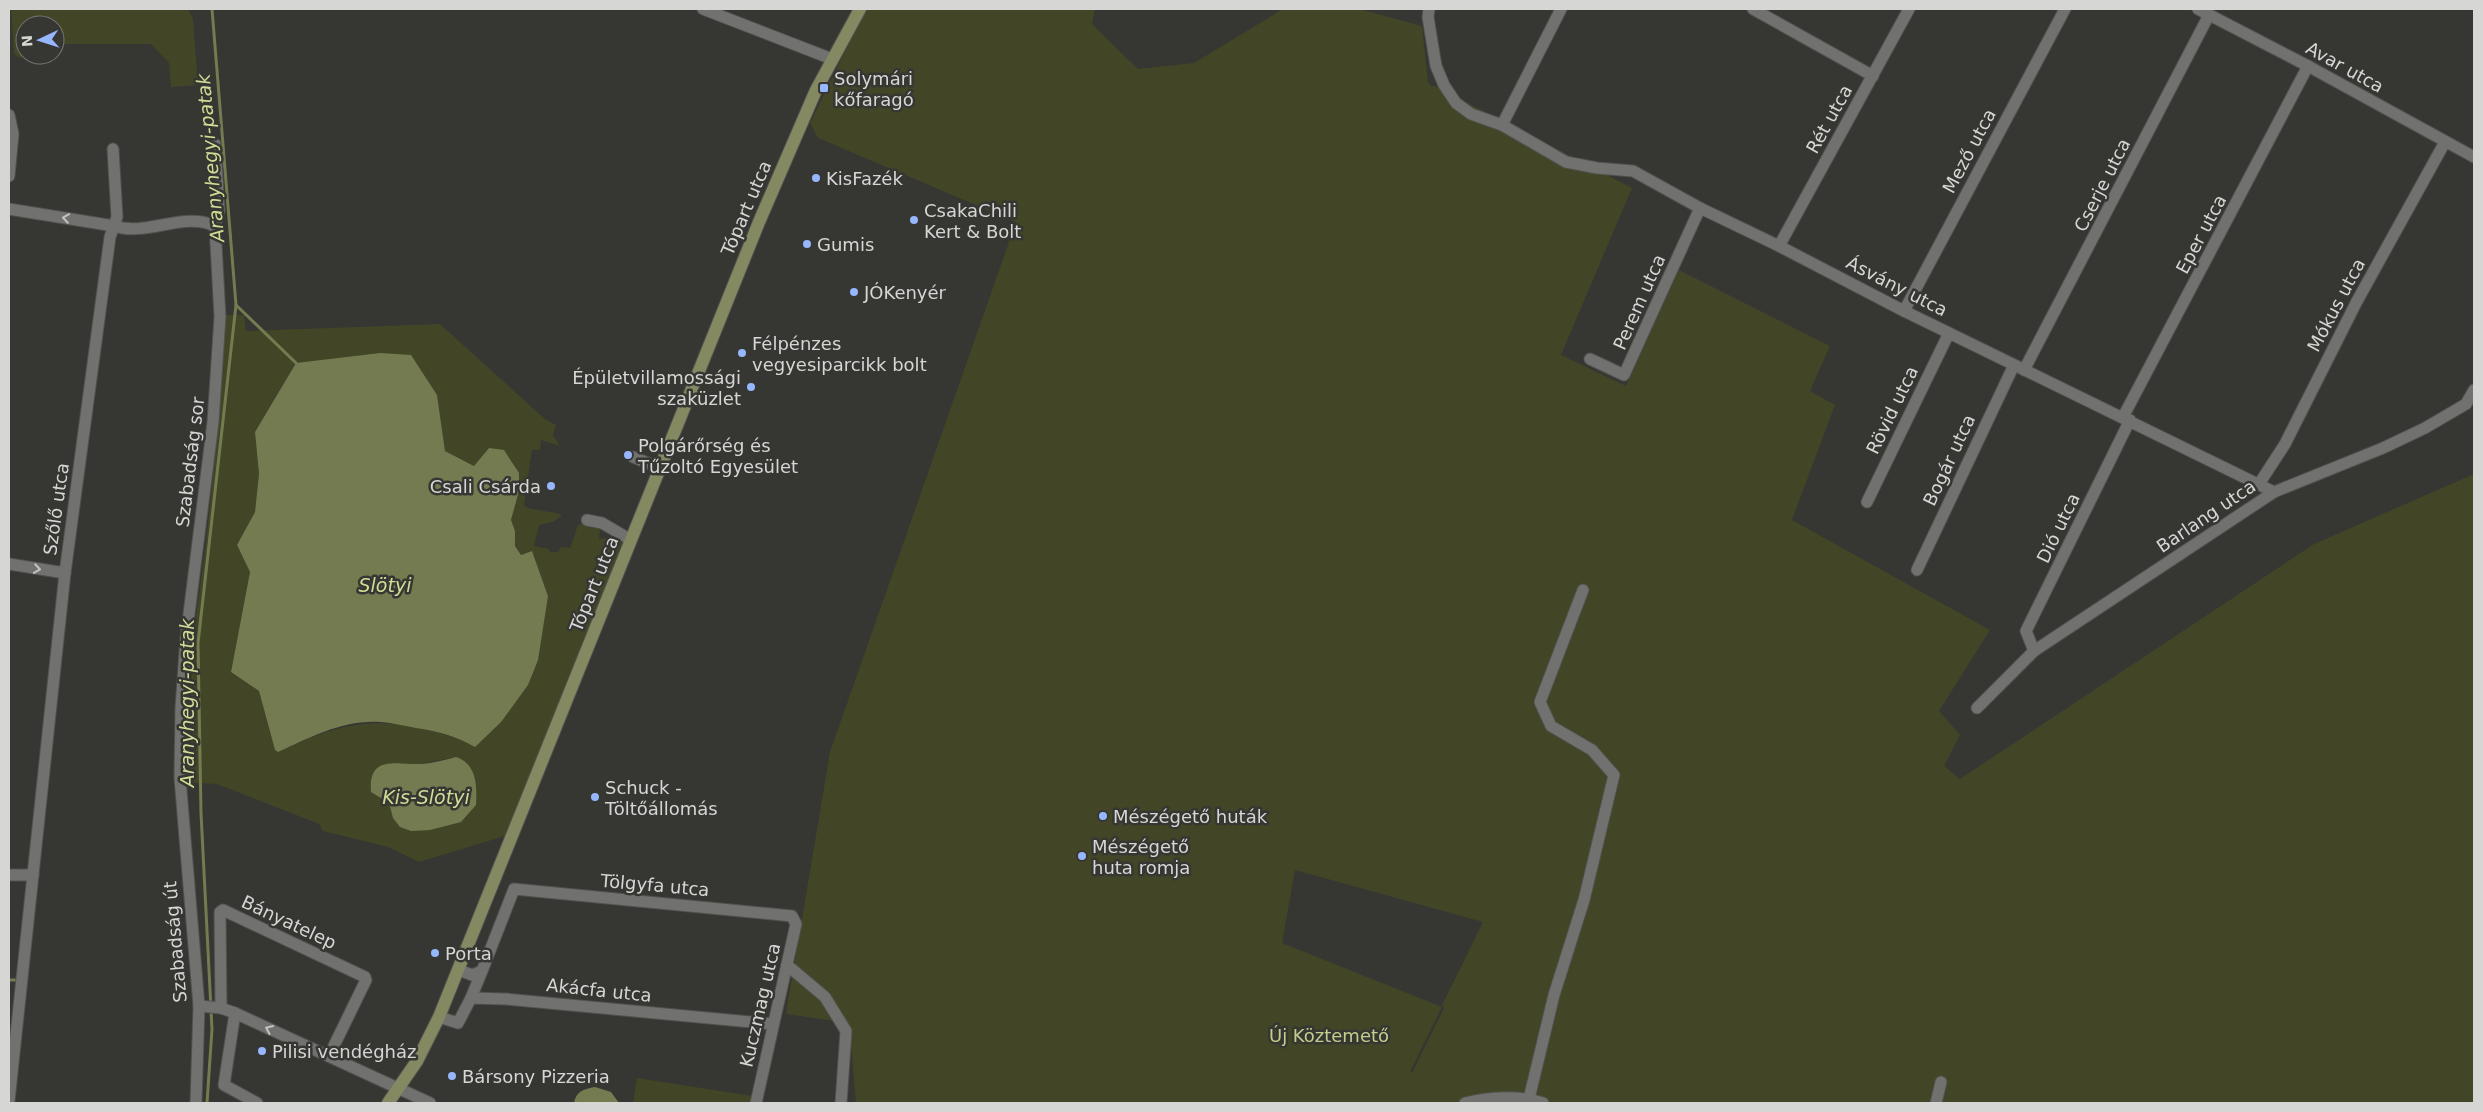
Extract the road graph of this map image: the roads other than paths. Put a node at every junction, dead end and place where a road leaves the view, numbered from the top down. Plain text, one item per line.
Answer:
1 (703, 9) edge
2 (860, 9) edge
3 (1429, 9) edge
4 (1561, 9) edge
5 (1753, 9) edge
6 (1909, 9) edge
7 (2065, 9) edge
8 (2198, 9) edge
9 (2209, 15) junction
10 (832, 59) junction
11 (2308, 66) junction
12 (1873, 76) junction
13 (9, 115) edge
14 (1502, 125) junction
15 (2445, 142) junction
16 (215, 147) dead end
17 (113, 149) dead end
18 (2474, 158) edge
19 (9, 176) edge
20 (1700, 208) junction
21 (9, 209) edge
22 (114, 226) junction
23 (214, 226) junction
24 (1780, 246) junction
25 (1904, 310) junction
26 (1949, 333) junction
27 (1590, 359) dead end
28 (2014, 365) junction
29 (2024, 370) junction
30 (2474, 390) edge
31 (2126, 419) junction
32 (633, 457) dead end
33 (660, 468) junction
34 (2258, 484) junction
35 (2274, 492) junction
36 (1867, 502) dead end
37 (587, 520) dead end
38 (631, 540) junction
39 (9, 564) edge
40 (1917, 570) dead end
41 (65, 573) junction
42 (1583, 590) dead end
43 (2034, 651) junction
44 (1977, 708) dead end
45 (180, 778) joint
46 (9, 874) edge
47 (33, 875) junction
48 (792, 916) joint
49 (787, 965) junction
50 (459, 970) junction
51 (482, 971) junction
52 (472, 998) junction
53 (200, 1006) junction
54 (219, 1008) junction
55 (235, 1014) junction
56 (439, 1017) junction
57 (773, 1024) junction
58 (329, 1056) junction
59 (1941, 1082) dead end
60 (400, 1088) junction
61 (9, 1101) edge
62 (1528, 1101) edge
63 (196, 1103) edge
64 (257, 1103) edge
65 (388, 1103) edge
66 (430, 1103) edge
67 (756, 1103) edge
68 (841, 1103) edge
69 (1465, 1103) edge
70 (1544, 1103) edge
71 (1936, 1103) edge

1 - 10 street
2 - 10 main road, Tópart utca
3 - 14 street, Ásvány utca
4 - 14 street
5 - 12 street
6 - 12 street, Rét utca
7 - 25 street, Mező utca
8 - 9 street, Avar utca
9 - 11 street, Avar utca
9 - 29 street, Cserje utca
10 - 33 main road, Tópart utca
11 - 15 street, Avar utca
11 - 31 street, Eper utca
12 - 24 street, Rét utca
13 - 19 street
14 - 20 street, Ásvány utca
15 - 18 street, Avar utca
15 - 34 street, Mókus utca
16 - 23 street, Szabadság sor
17 - 22 street, Szőlő utca
20 - 24 street, Ásvány utca
20 - 27 street, Perem utca
22 -> 21 street
22 - 23 street
22 - 41 street, Szőlő utca
23 - 45 street, Szabadság sor
24 - 25 street, Ásvány utca
25 - 26 street, Ásvány utca
26 - 28 street, Ásvány utca
26 - 36 street, Rövid utca
28 - 29 street, Ásvány utca
28 - 40 street, Bogár utca
29 - 31 street, Ásvány utca
30 - 35 street, Barlang utca
31 - 34 street, Ásvány utca
31 - 43 street, Dió utca
32 - 33 street
33 - 38 main road, Tópart utca
34 - 35 street, Ásvány utca
35 - 43 street, Barlang utca
37 - 38 street
38 - 50 main road, Tópart utca
39 -> 41 street
41 - 47 street, Szőlő utca
42 - 62 street
43 - 44 street, Barlang utca
45 - 53 street, Szabadság út
46 - 47 street
47 - 61 street, Szőlő utca
48 - 49 street, Kuczmag utca
48 - 51 street, Tölgyfa utca
49 - 57 street, Kuczmag utca
49 - 68 street
50 - 51 street
50 - 56 main road, Tópart utca
51 - 52 street
52 - 56 street
52 - 57 street, Akácfa utca
53 - 54 street
53 - 63 street, Szabadság út
54 - 55 street
54 - 58 street, Bányatelep
58 -> 55 street
55 - 64 street
56 - 60 main road, Tópart utca
57 - 67 street, Kuczmag utca
58 - 60 street
59 - 71 street
60 - 65 main road
60 - 66 street
62 - 69 street
62 - 70 street

